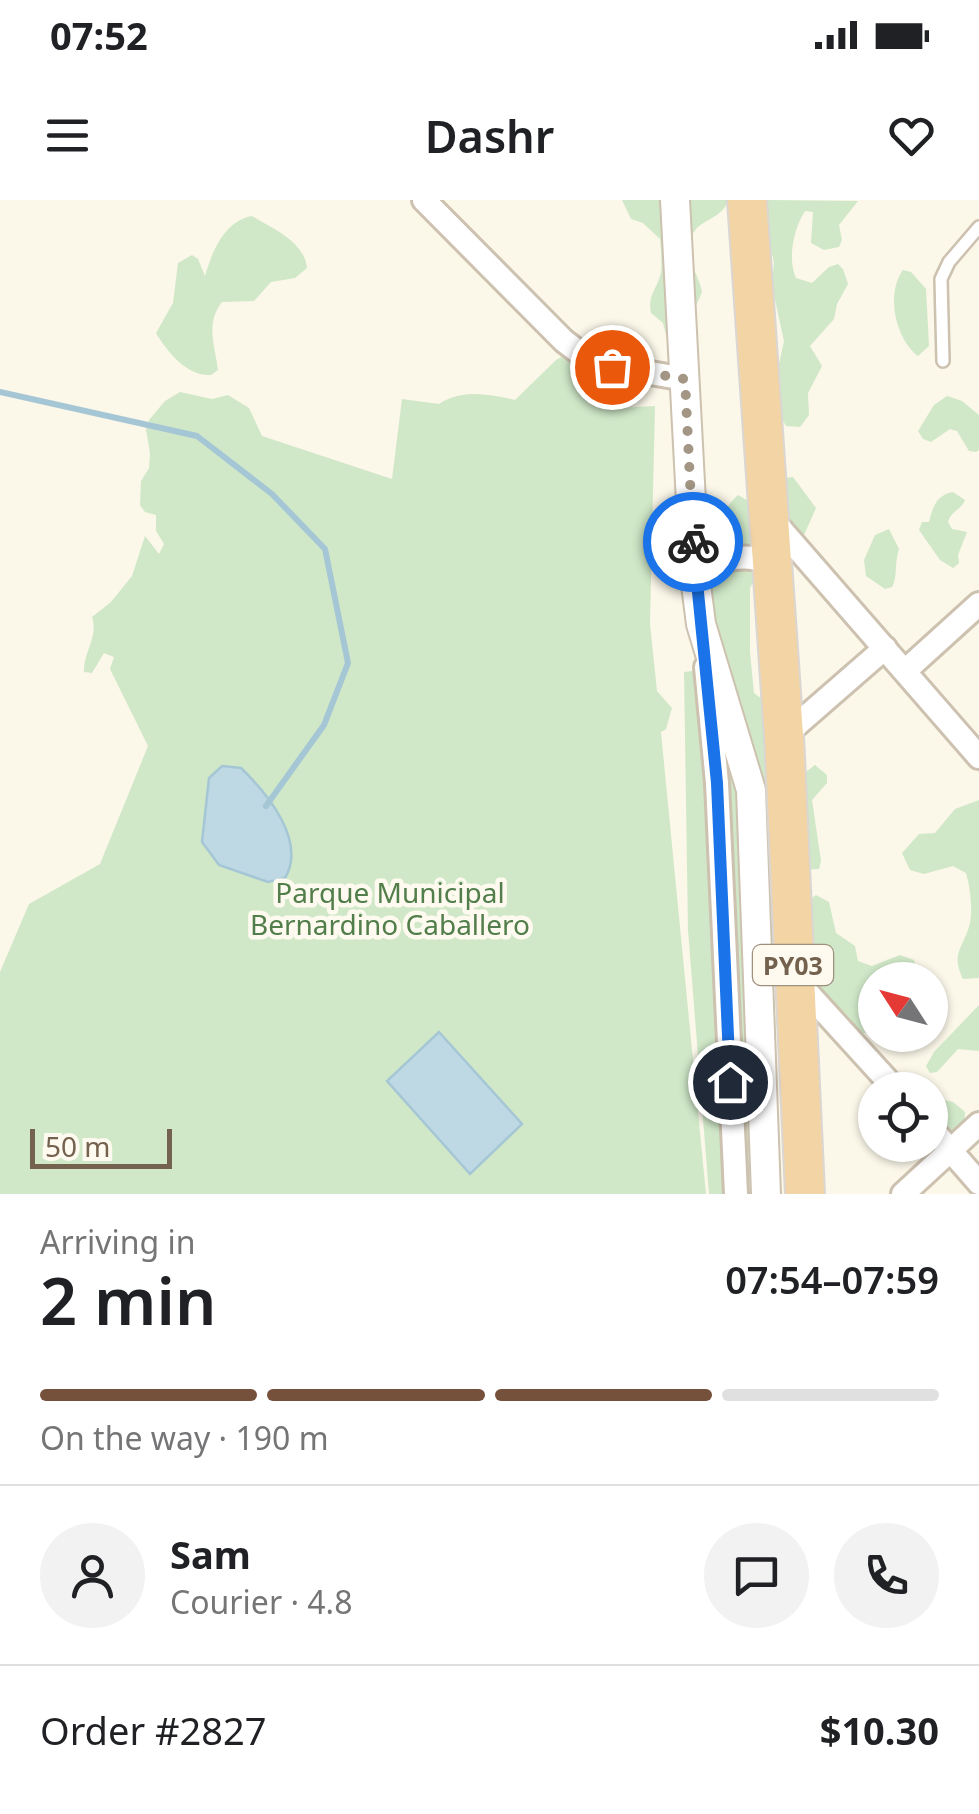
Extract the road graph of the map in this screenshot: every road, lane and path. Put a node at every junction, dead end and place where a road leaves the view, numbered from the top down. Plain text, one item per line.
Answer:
1 (424, 200) edge
2 (675, 200) edge
3 (746, 200) edge
4 (979, 228) edge
5 (943, 361) dead end
6 (685, 379) junction
7 (768, 515) junction
8 (769, 562) junction
9 (812, 564) junction
10 (695, 577) junction
11 (979, 604) edge
12 (701, 624) junction
13 (884, 648) junction
14 (905, 671) junction
15 (784, 736) junction
16 (979, 757) edge
17 (794, 978) junction
18 (880, 1072) edge
19 (979, 1124) edge
20 (948, 1147) edge
21 (951, 1150) junction
22 (979, 1183) edge
23 (736, 1194) edge
24 (766, 1194) edge
25 (804, 1194) edge
26 (903, 1194) edge

1 - 6 street
2 - 6 street
3 - 7 highway, PY03
4 - 5 lane
6 - 10 street
7 - 8 highway, PY03
7 - 9 street
8 - 9 street
8 - 10 street
8 - 15 highway, PY03
9 - 13 street
10 - 12 street
11 - 14 street
12 - 23 street
12 - 24 street
13 - 14 street
13 - 15 street
14 - 16 street
15 - 17 highway, PY03
17 - 18 street
17 - 25 highway, PY03
19 - 21 street
20 - 21 street
21 - 22 street
21 - 26 street

